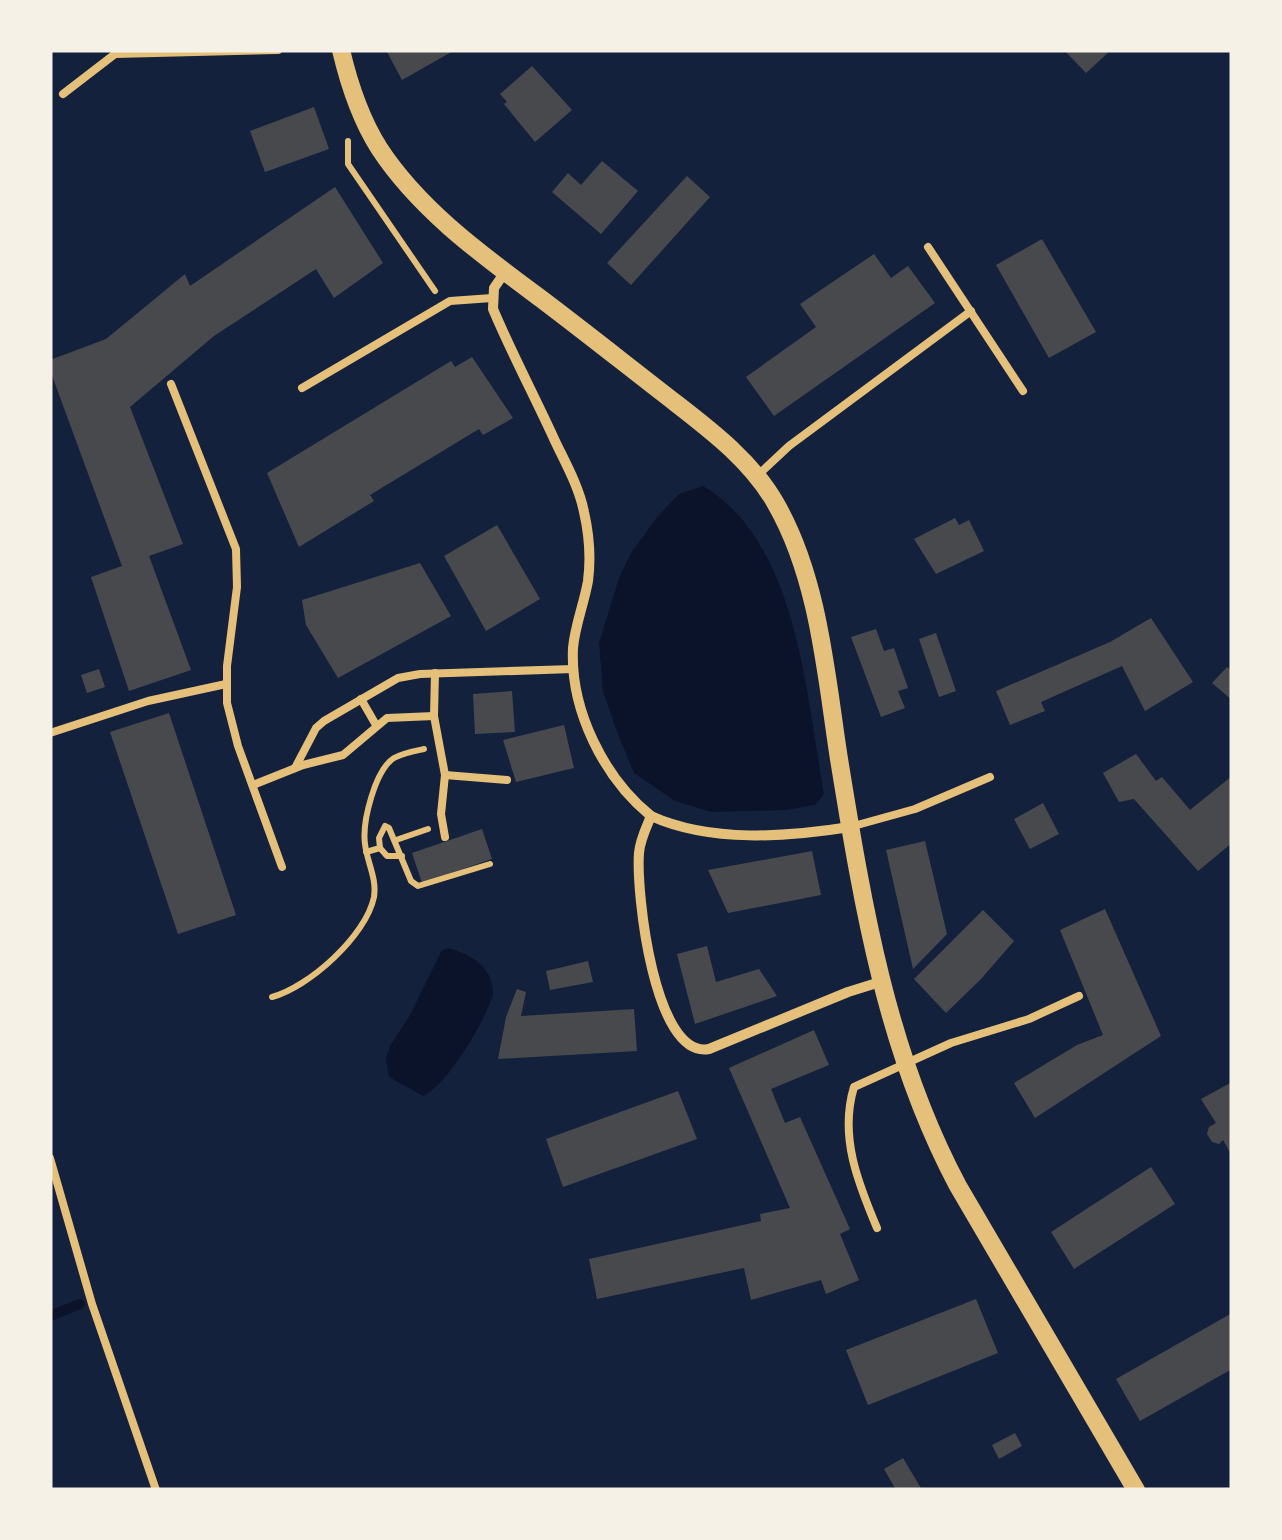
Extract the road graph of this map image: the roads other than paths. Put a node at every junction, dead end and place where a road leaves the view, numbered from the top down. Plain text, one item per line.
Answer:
1 (278, 50) edge
2 (340, 50) edge
3 (115, 52) edge
4 (64, 94) dead end
5 (928, 247) dead end
6 (505, 272) junction
7 (492, 298) junction
8 (971, 312) junction
9 (171, 384) dead end
10 (302, 388) dead end
11 (1023, 391) dead end
12 (757, 476) junction
13 (574, 669) junction
14 (435, 673) junction
15 (226, 684) junction
16 (361, 700) junction
17 (434, 716) junction
18 (376, 725) junction
19 (50, 733) edge
20 (295, 768) junction
21 (445, 775) junction
22 (990, 776) dead end
23 (507, 780) dead end
24 (253, 785) junction
25 (651, 816) junction
26 (850, 827) junction
27 (446, 837) dead end
28 (282, 867) dead end
29 (880, 982) junction
30 (1078, 996) dead end
31 (904, 1064) junction
32 (51, 1163) edge
33 (877, 1228) dead end
34 (156, 1490) edge
35 (1136, 1490) edge

1 - 3 lane
2 - 6 street
3 - 4 lane
5 - 8 lane
6 - 7 street
6 - 12 street
7 - 10 lane
7 - 13 street
8 - 11 lane
8 - 12 lane
9 - 15 lane
12 - 26 street
13 - 14 lane
13 - 25 street
14 - 16 lane
14 - 17 lane
15 - 19 lane
15 - 24 lane
16 - 18 lane
16 - 20 lane
17 - 18 lane
17 - 21 lane
18 - 20 lane
20 - 24 lane
21 - 23 lane
21 - 27 lane
22 - 26 lane
24 - 28 lane
25 - 26 street
25 - 29 street
26 - 29 street
29 - 31 street
30 - 31 lane
31 - 33 lane
31 - 35 street
32 - 34 lane

